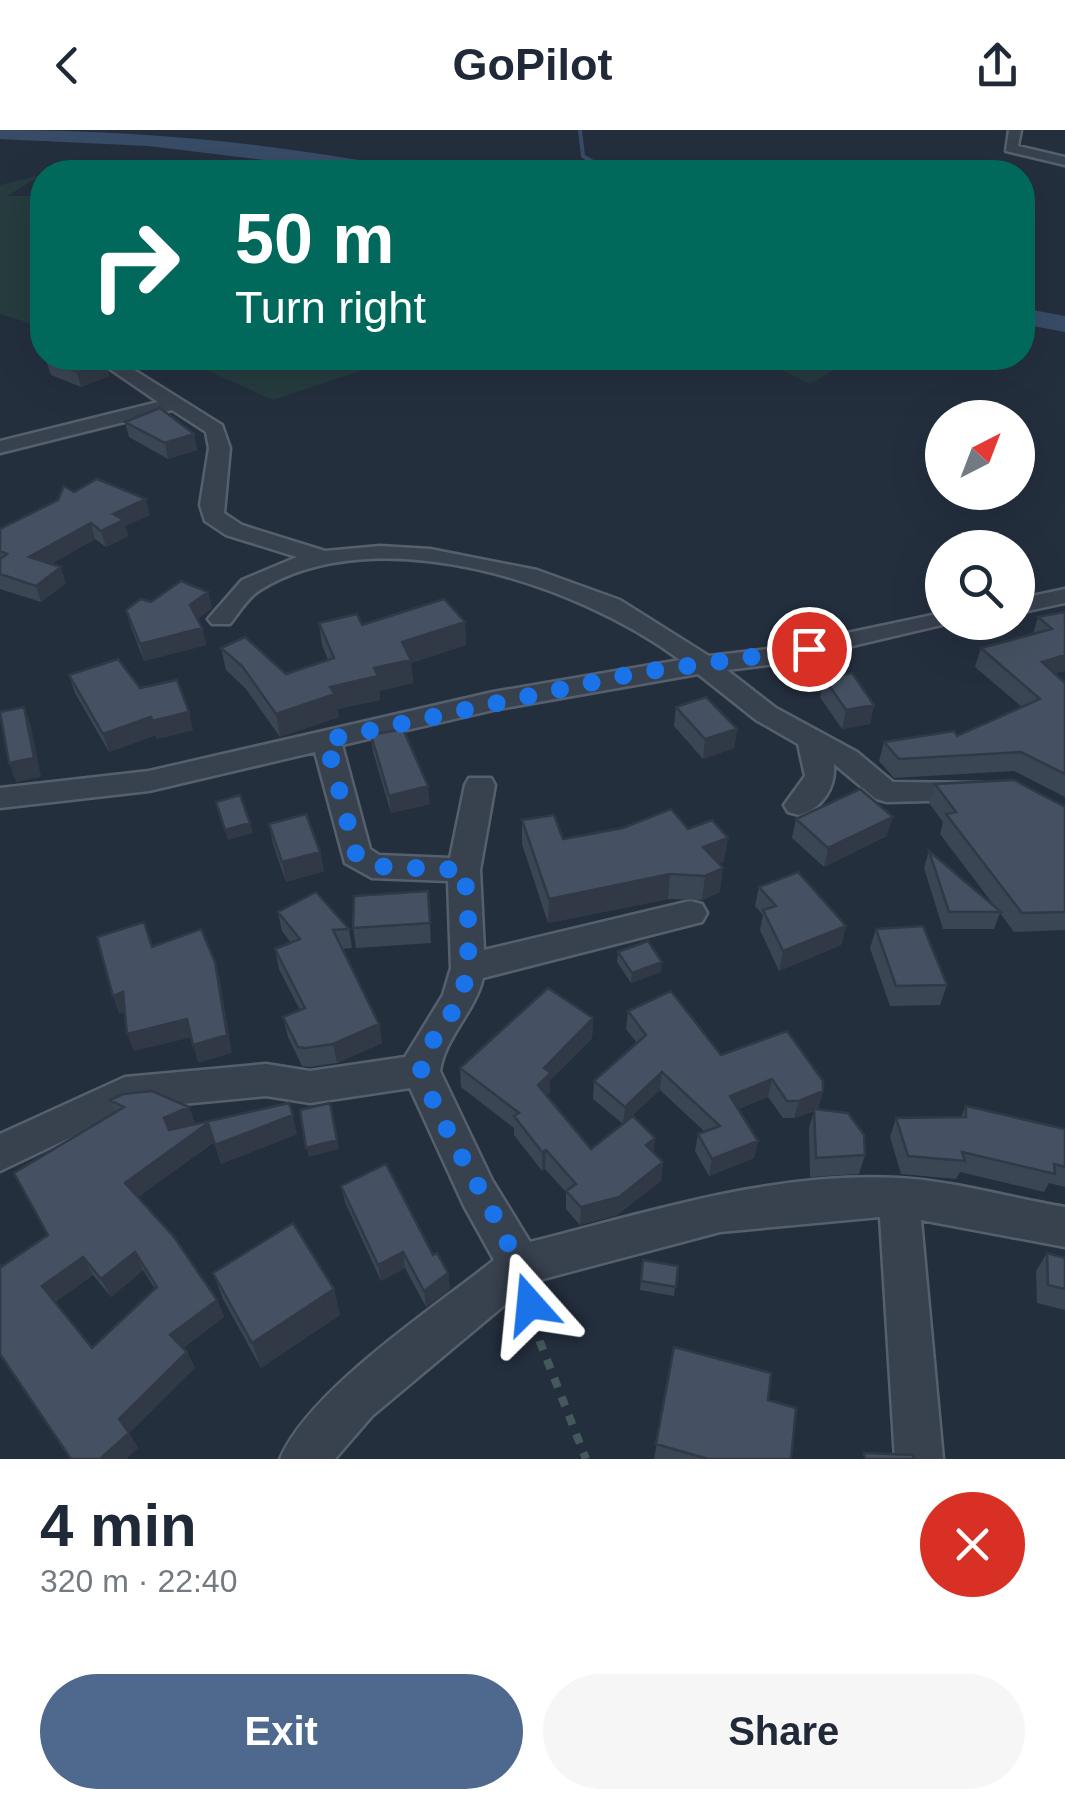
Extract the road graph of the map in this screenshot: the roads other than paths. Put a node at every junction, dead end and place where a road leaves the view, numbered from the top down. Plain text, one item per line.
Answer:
1 (1015, 130) edge
2 (1065, 161) edge
3 (122, 370) edge
4 (172, 404) junction
5 (0, 447) edge
6 (326, 559) junction
7 (1065, 596) edge
8 (1035, 602) edge
9 (221, 619) dead end
10 (925, 625) edge
11 (704, 664) junction
12 (326, 740) junction
13 (810, 740) junction
14 (1006, 784) edge
15 (480, 785) dead end
16 (0, 798) edge
17 (799, 805) dead end
18 (464, 870) junction
19 (690, 913) dead end
20 (468, 968) junction
21 (421, 1071) junction
22 (0, 1153) edge
23 (899, 1197) junction
24 (1065, 1226) edge
25 (520, 1265) junction
26 (304, 1459) edge
27 (919, 1459) edge

1 - 2 street
3 - 4 street
4 - 5 street
4 - 6 street
6 - 9 street
6 - 11 street
7 - 8 street
10 - 11 street
11 - 12 street
11 - 13 street
12 - 16 street
12 - 18 street
13 - 14 street
13 - 17 street
15 - 18 street
18 - 20 street
19 - 20 street
20 - 21 street
21 - 22 street
21 - 25 street
23 - 24 street
23 - 25 street
23 - 27 street
25 - 26 street

